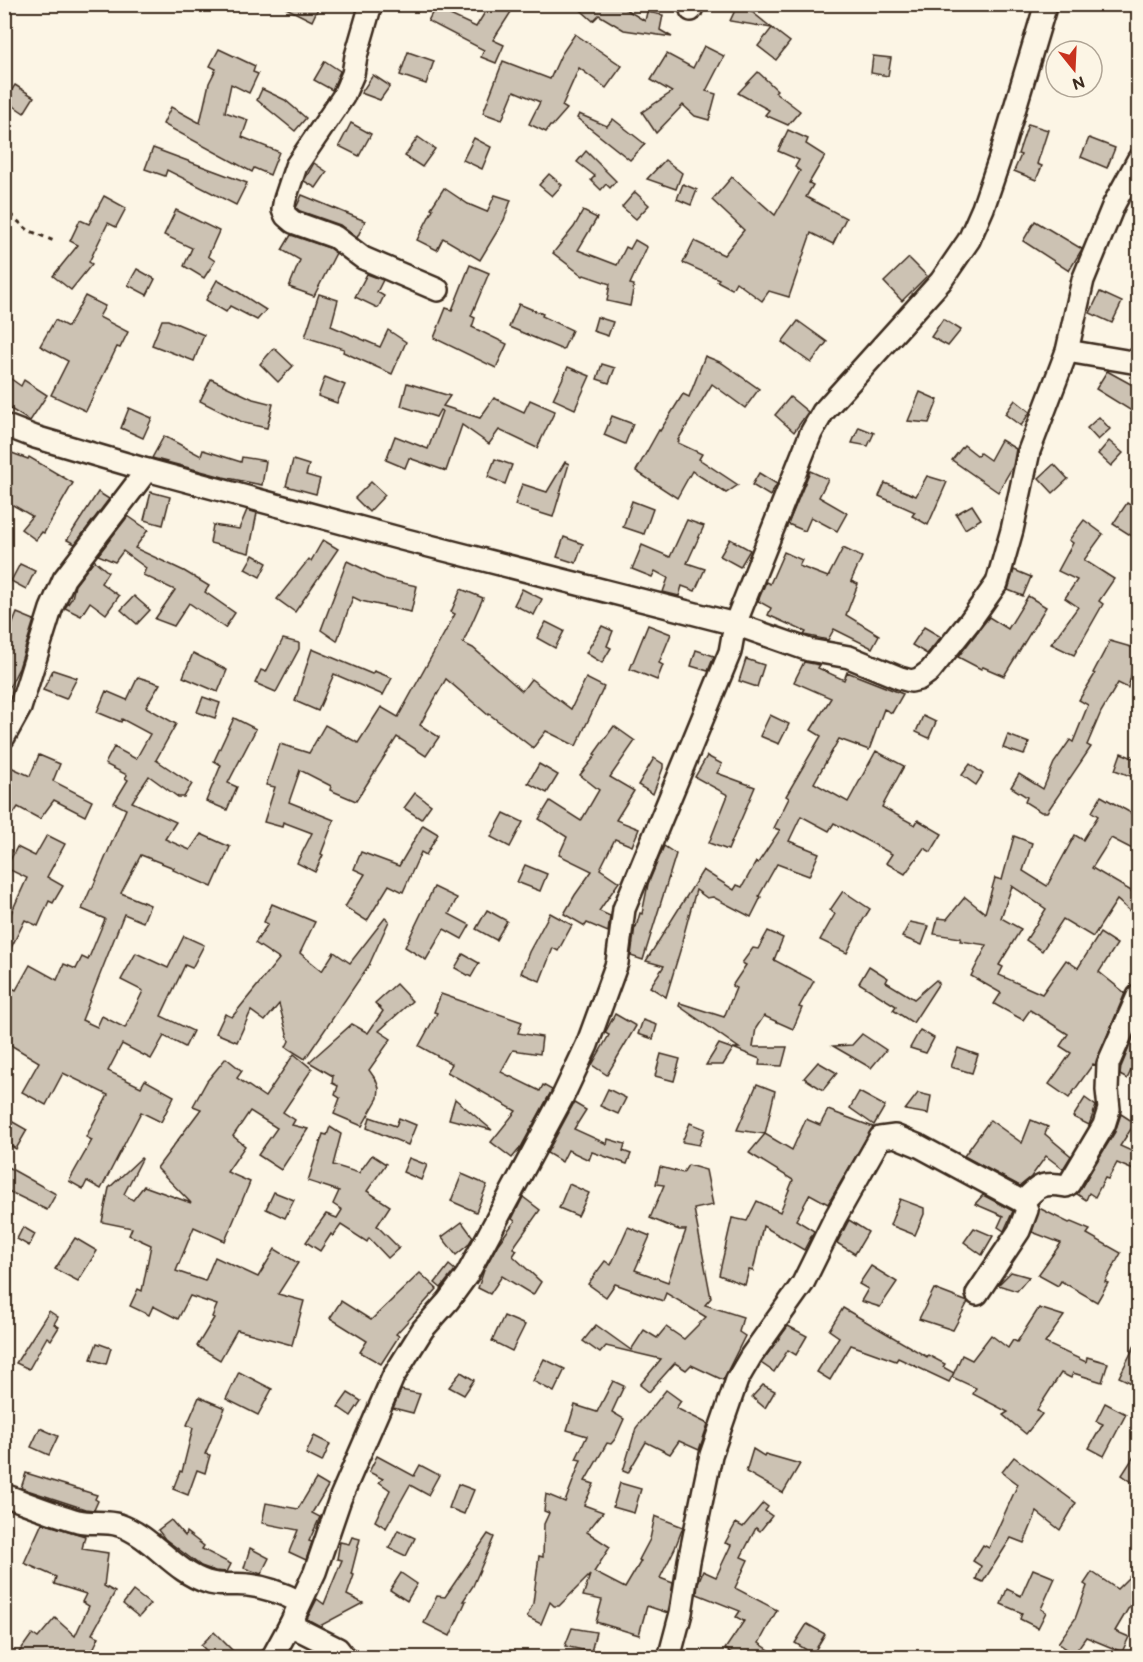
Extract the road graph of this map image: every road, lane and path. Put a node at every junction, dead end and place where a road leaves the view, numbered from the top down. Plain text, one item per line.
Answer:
1 (371, 4) edge
2 (1046, 4) edge
3 (1138, 160) edge
4 (4, 209) edge
5 (56, 242) dead end
6 (438, 290) dead end
7 (1067, 351) junction
8 (1138, 363) edge
9 (4, 424) edge
10 (147, 470) junction
11 (735, 624) junction
12 (4, 737) edge
13 (1138, 996) edge
14 (1023, 1202) junction
15 (977, 1293) dead end
16 (4, 1495) edge
17 (300, 1602) junction
18 (290, 1625) junction
19 (272, 1658) edge
20 (345, 1658) edge
21 (669, 1658) edge

1 - 6 street
2 - 11 street
3 - 7 street
4 - 5 path
7 - 8 street
7 - 11 street
9 - 10 street
10 - 11 street
10 - 12 street
11 - 17 street
13 - 14 street
14 - 15 street
14 - 21 street
16 - 17 street
17 - 18 street
18 - 19 street
18 - 20 street

